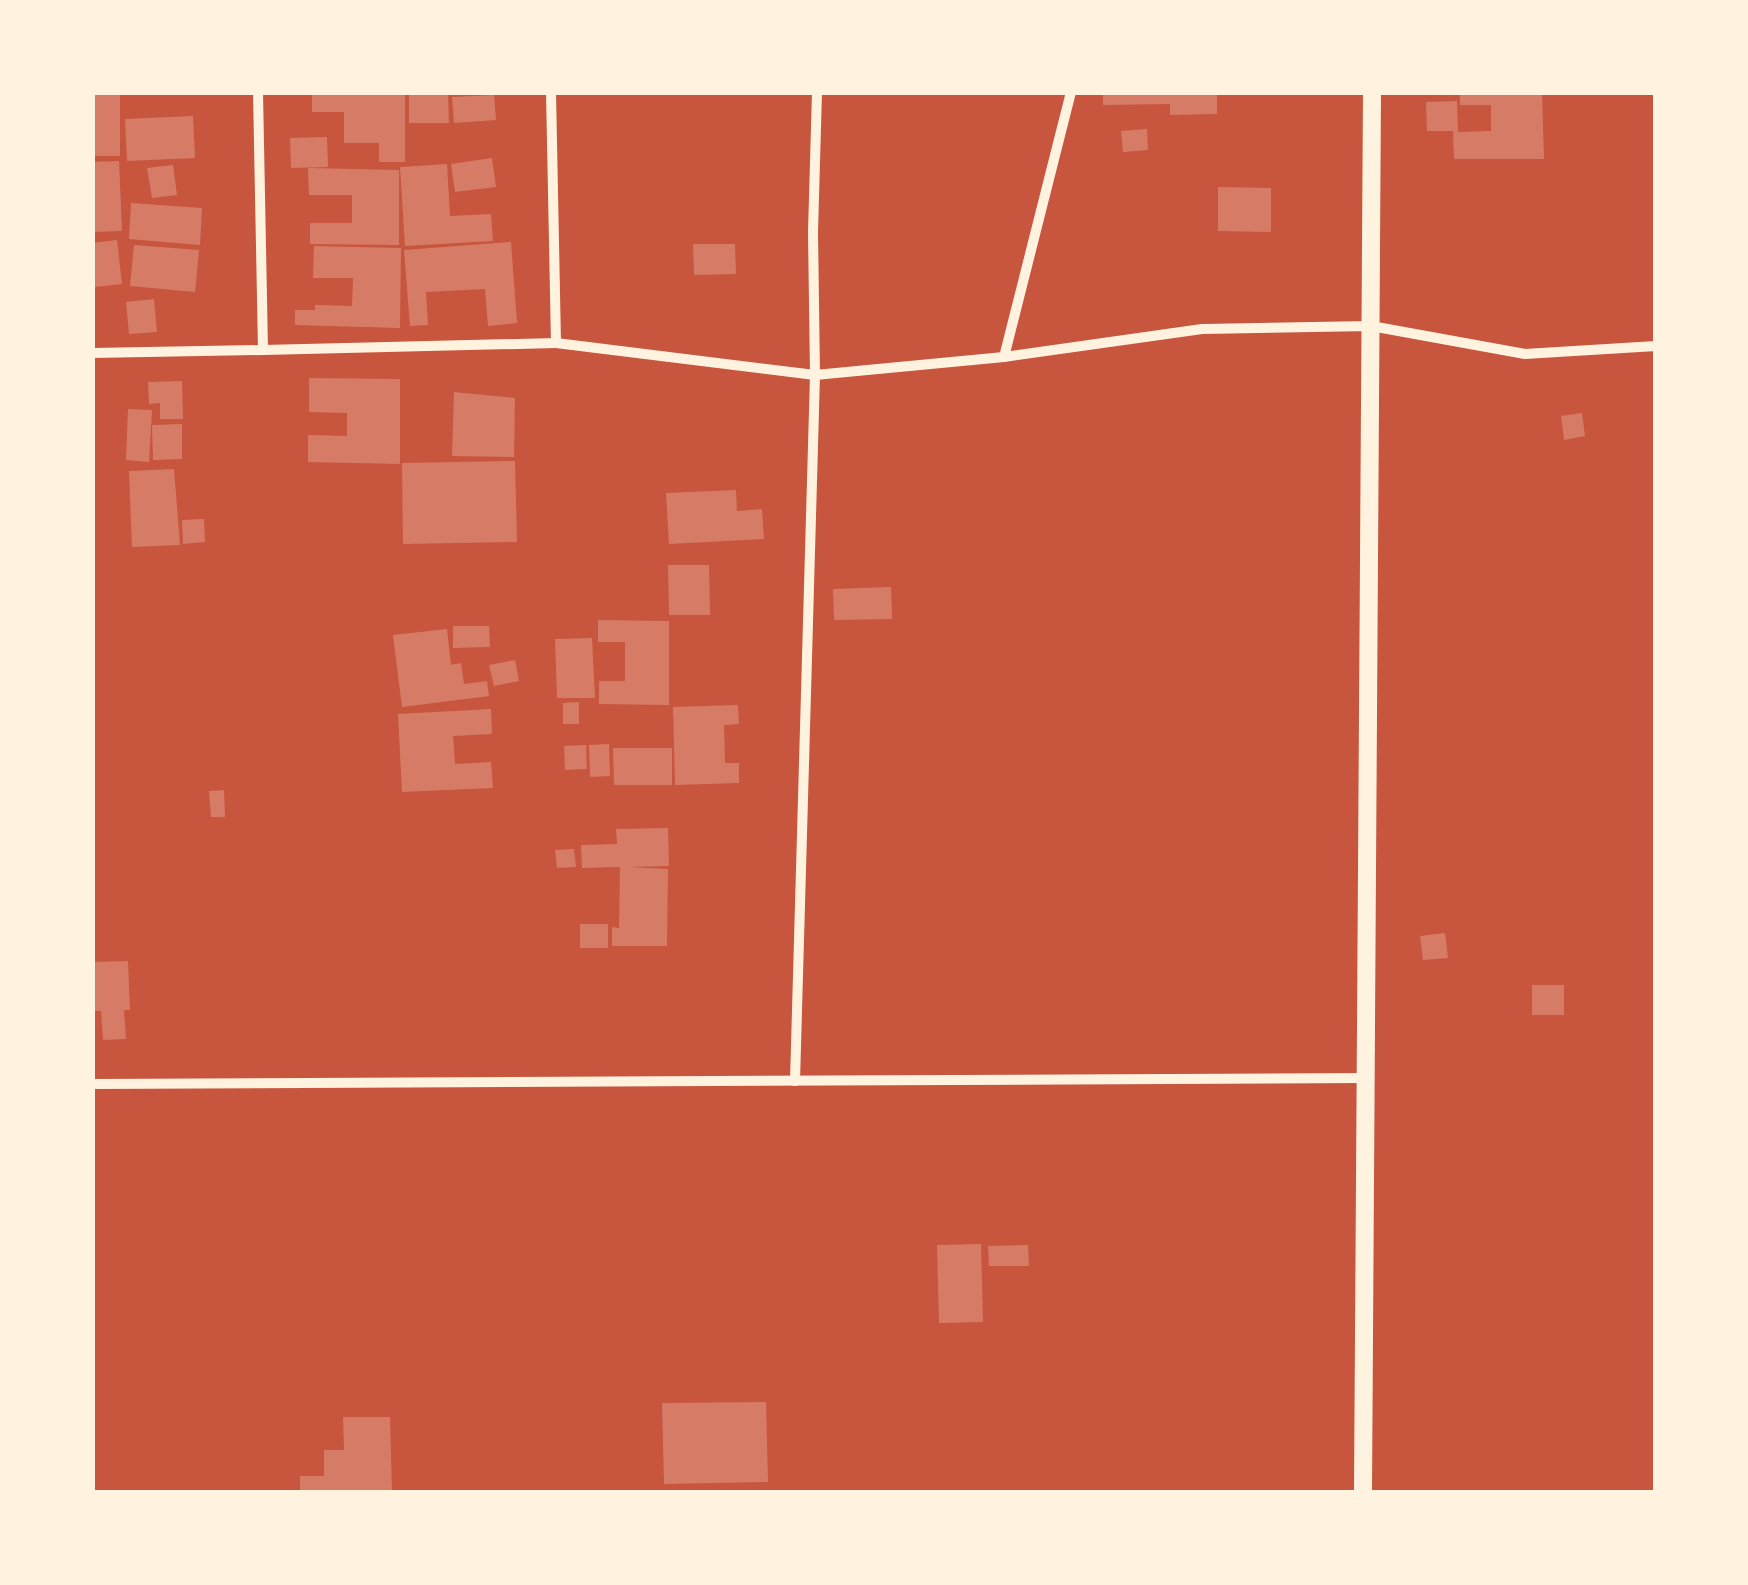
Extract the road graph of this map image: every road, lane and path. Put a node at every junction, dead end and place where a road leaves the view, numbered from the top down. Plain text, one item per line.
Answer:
1 (258, 92) edge
2 (551, 92) edge
3 (818, 92) edge
4 (1071, 92) edge
5 (1372, 92) edge
6 (1371, 326) junction
7 (556, 343) junction
8 (1656, 346) edge
9 (263, 350) junction
10 (92, 352) edge
11 (1004, 357) junction
12 (815, 375) junction
13 (1366, 1078) junction
14 (795, 1081) junction
15 (92, 1084) edge
16 (1363, 1492) edge

1 - 9 street
2 - 7 street
3 - 12 street
4 - 11 street
5 - 6 street
6 - 8 street
6 - 11 street
6 - 13 street
7 - 9 street
7 - 12 street
9 - 10 street
11 - 12 street
12 - 14 street
13 - 14 street
13 - 16 street
14 - 15 street

